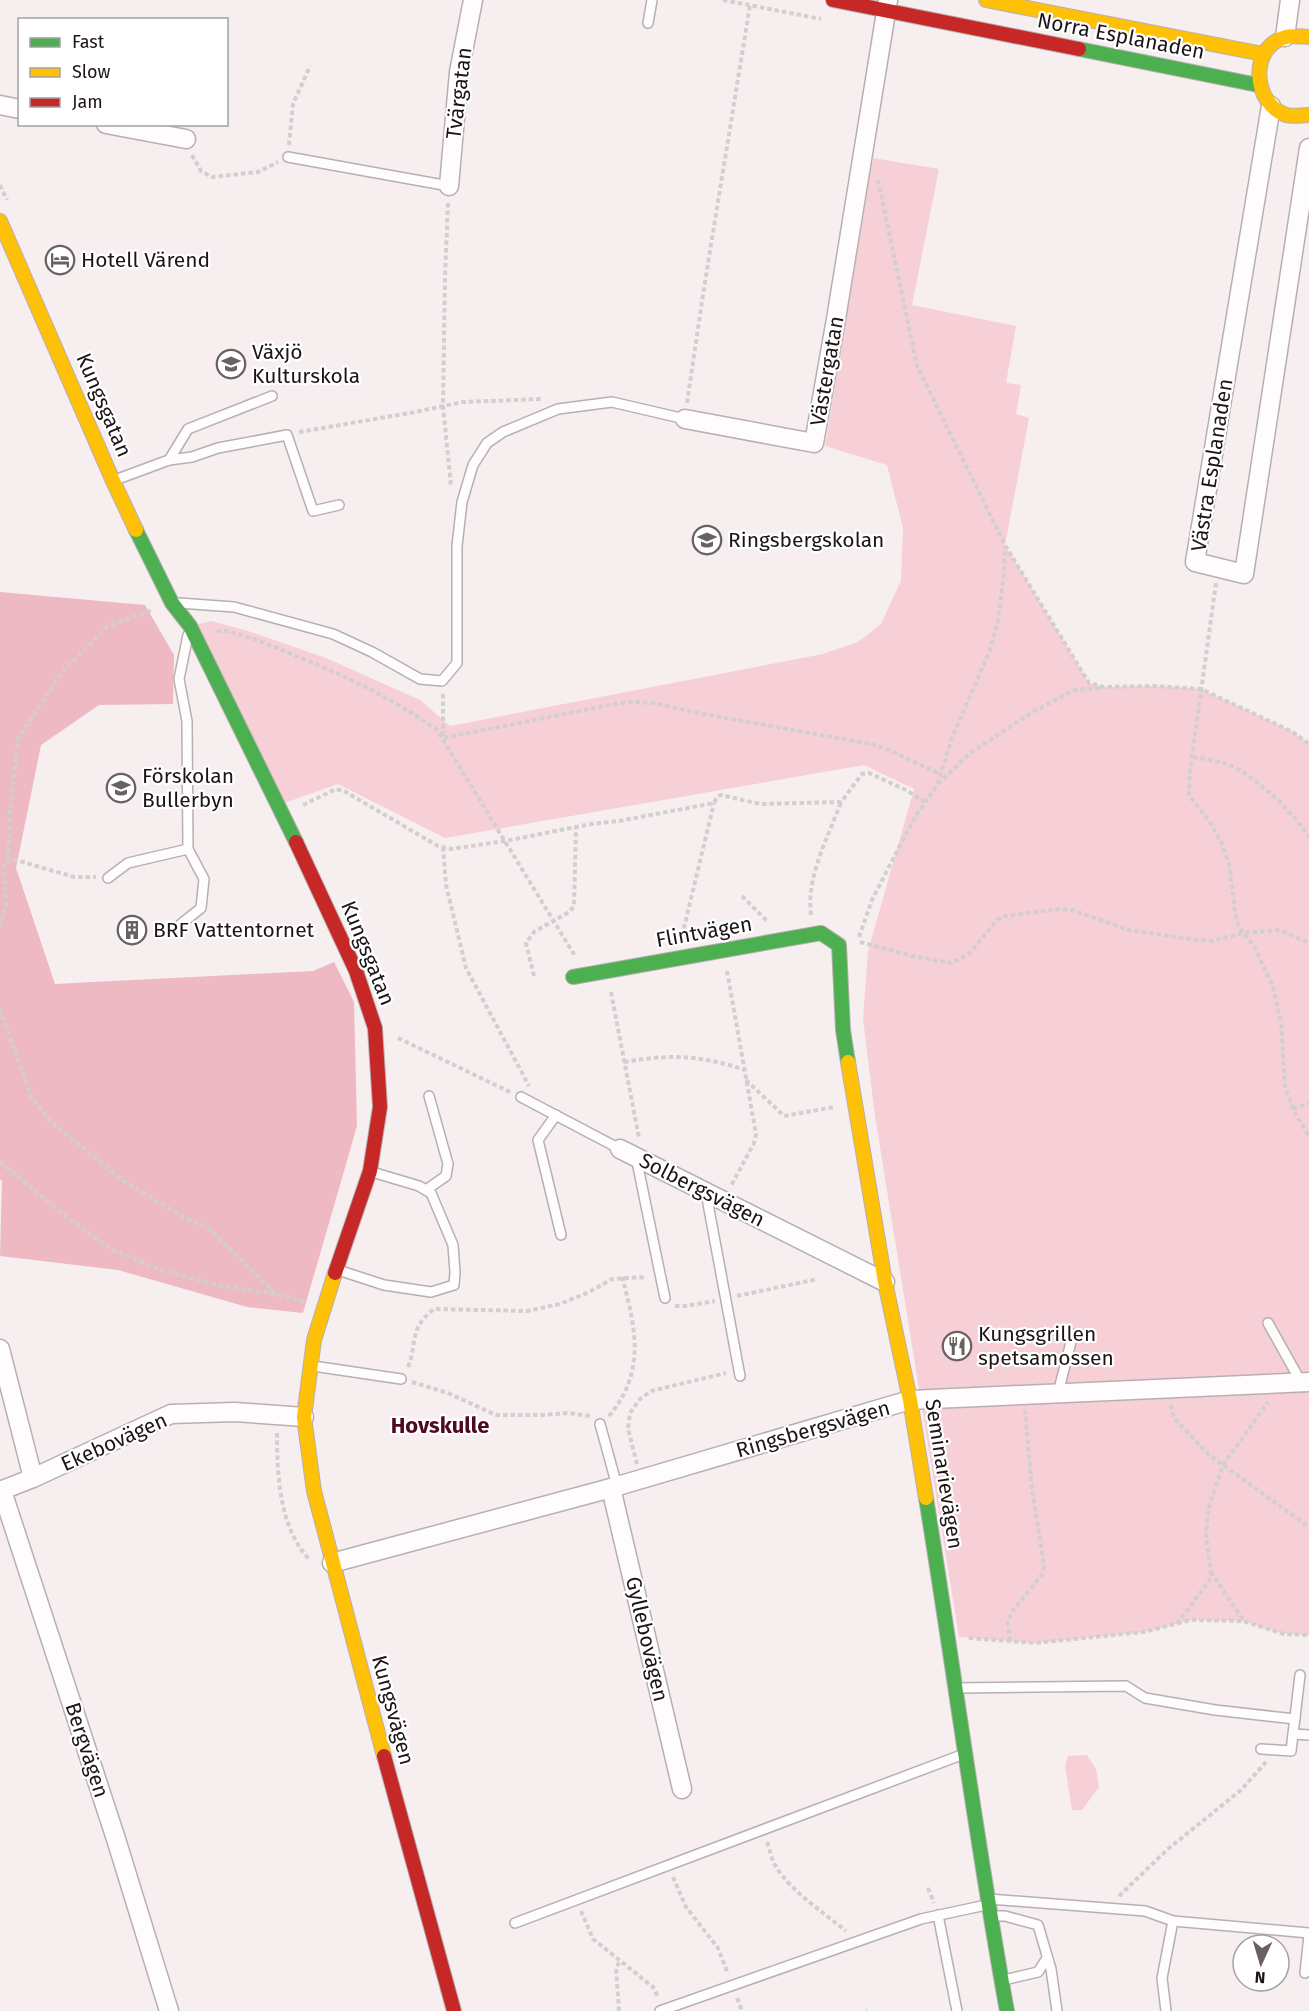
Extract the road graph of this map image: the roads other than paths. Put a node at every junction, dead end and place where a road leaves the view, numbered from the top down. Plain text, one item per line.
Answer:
1 (473, 0) edge
2 (652, 0) edge
3 (833, 0) edge
4 (986, 0) edge
5 (1290, 0) edge
6 (888, 5) edge
7 (648, 23) dead end
8 (1309, 36) edge
9 (1285, 37) junction
10 (1263, 54) junction
11 (1258, 85) junction
12 (0, 105) edge
13 (1271, 106) junction
14 (18, 109) edge
15 (1309, 115) edge
16 (117, 126) edge
17 (186, 139) road end
18 (1309, 148) edge
19 (288, 157) road end
20 (449, 186) joint
21 (0, 221) edge
22 (272, 396) dead end
23 (685, 418) joint
24 (169, 460) junction
25 (113, 481) junction
26 (339, 505) dead end
27 (172, 603) junction
28 (190, 626) junction
29 (188, 849) junction
30 (108, 878) road end
31 (181, 924) dead end
32 (838, 945) joint
33 (579, 975) road end
34 (429, 1096) dead end
35 (521, 1097) road end
36 (556, 1115) junction
37 (633, 1155) junction
38 (370, 1171) junction
39 (426, 1190) junction
40 (706, 1192) junction
41 (561, 1235) dead end
42 (336, 1269) junction
43 (885, 1282) junction
44 (665, 1298) dead end
45 (1268, 1323) dead end
46 (1073, 1334) dead end
47 (0, 1349) edge
48 (311, 1366) junction
49 (739, 1373) road end
50 (401, 1379) road end
51 (1305, 1382) edge
52 (1058, 1393) junction
53 (910, 1400) junction
54 (304, 1417) junction
55 (600, 1424) road end
56 (33, 1478) junction
57 (614, 1487) junction
58 (1, 1491) edge
59 (323, 1565) junction
60 (1300, 1675) dead end
61 (956, 1688) junction
62 (1295, 1719) junction
63 (1293, 1734) junction
64 (1309, 1735) edge
65 (1261, 1749) dead end
66 (966, 1753) junction
67 (682, 1789) dead end
68 (988, 1907) junction
69 (938, 1915) junction
70 (1173, 1922) junction
71 (515, 1923) dead end
72 (1309, 1934) edge
73 (1047, 1958) junction
74 (1305, 1973) dead end
75 (1001, 1980) junction
76 (663, 2010) edge
77 (169, 2011) edge
78 (454, 2011) edge
79 (957, 2011) edge
80 (1007, 2011) edge
81 (1057, 2011) edge
82 (1166, 2011) edge

1 - 20 street, Tvärgatan
2 - 7 lane
3 - 6 street, Norra Esplanaden
4 - 10 street, Norra Esplanaden
5 - 9 street
6 - 11 street, Norra Esplanaden
6 - 23 street, Västergatan
8 - 9 street
9 - 10 street
10 - 11 street
11 - 13 street
12 - 14 street
13 - 15 street
13 - 18 street, Västra Esplanaden
16 - 17 street
19 - 20 lane
21 - 25 street, Kungsgatan
22 - 24 lane
23 - 27 lane, Västergatan
24 - 25 lane
24 - 26 lane
25 - 27 street, Kungsgatan
27 - 28 street, Kungsgatan
28 - 29 lane
28 - 38 street, Kungsgatan
29 - 30 lane
29 - 31 lane
32 - 33 street, Flintvägen
32 - 43 street, Seminarievägen
34 - 39 lane
35 - 36 lane, Solbergsvägen
36 - 37 lane, Solbergsvägen
36 - 41 lane
37 - 40 street, Solbergsvägen
37 - 44 lane
38 - 39 lane
38 - 42 street, Kungsgatan
39 - 42 lane
40 - 43 street, Solbergsvägen
40 - 49 lane
42 - 48 street, Kungsgatan
43 - 53 street, Seminarievägen
45 - 51 lane
46 - 52 lane
47 - 56 street
48 - 50 lane
48 - 54 street, Kungsgatan
51 - 52 street, Ringsbergsvägen
52 - 53 street, Ringsbergsvägen
53 - 57 street, Ringsbergsvägen
53 - 61 street, Seminarievägen
54 - 56 street, Ekebovägen
54 - 59 street, Kungsvägen
55 - 57 lane
56 - 58 street, Ekebovägen
57 - 59 street, Ringsbergsvägen
57 - 67 street, Gyllebovägen
58 - 77 street, Bergvägen
59 - 78 street, Kungsvägen
60 - 62 lane
61 - 62 lane
61 - 66 street, Seminarievägen
62 - 63 lane
63 - 64 lane
63 - 65 lane
66 - 68 street, Seminarievägen
66 - 71 lane
68 - 69 lane
68 - 70 lane
68 - 73 lane
68 - 75 street, Seminarievägen
69 - 76 lane
69 - 79 lane
70 - 72 lane
70 - 82 lane
72 - 74 lane
73 - 75 lane
73 - 81 lane
75 - 80 street, Seminarievägen

